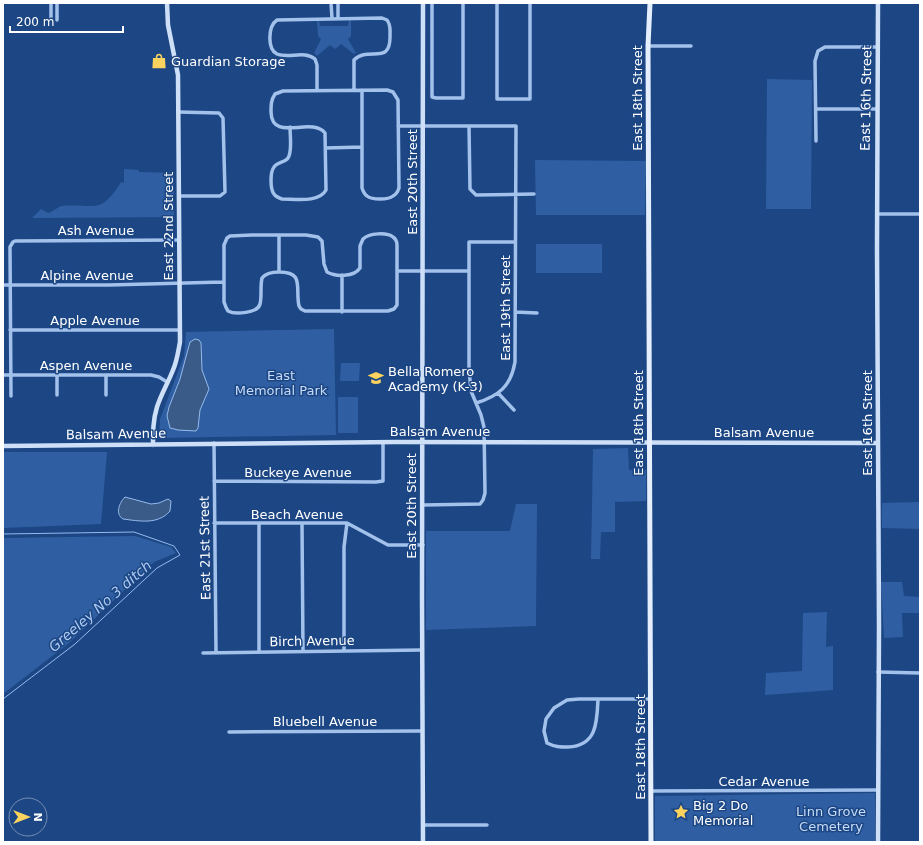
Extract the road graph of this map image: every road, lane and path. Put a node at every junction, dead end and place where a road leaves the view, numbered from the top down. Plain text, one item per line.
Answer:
1 (51, 3) edge
2 (57, 3) edge
3 (167, 3) edge
4 (331, 3) edge
5 (338, 3) edge
6 (423, 3) edge
7 (432, 3) edge
8 (463, 3) edge
9 (497, 3) edge
10 (530, 3) edge
11 (650, 3) edge
12 (878, 3) edge
13 (332, 18) junction
14 (338, 18) junction
15 (51, 20) dead end
16 (57, 20) dead end
17 (648, 46) junction
18 (691, 46) dead end
19 (878, 47) junction
20 (354, 90) junction
21 (362, 90) junction
22 (318, 91) junction
23 (816, 109) junction
24 (877, 109) junction
25 (178, 112) junction
26 (398, 126) junction
27 (423, 126) junction
28 (469, 126) junction
29 (290, 127) junction
30 (816, 141) dead end
31 (362, 147) junction
32 (326, 148) junction
33 (534, 194) dead end
34 (515, 195) junction
35 (179, 196) junction
36 (877, 214) junction
37 (920, 214) edge
38 (279, 235) junction
39 (179, 240) junction
40 (515, 242) junction
41 (398, 271) junction
42 (423, 271) junction
43 (468, 271) junction
44 (279, 272) junction
45 (342, 275) junction
46 (223, 282) junction
47 (180, 283) junction
48 (3, 285) edge
49 (10, 285) junction
50 (342, 312) junction
51 (515, 312) junction
52 (537, 313) dead end
53 (10, 330) junction
54 (180, 330) junction
55 (3, 375) edge
56 (58, 375) junction
57 (106, 375) junction
58 (10, 376) junction
59 (167, 382) junction
60 (498, 393) junction
61 (57, 395) dead end
62 (106, 395) dead end
63 (11, 396) dead end
64 (476, 403) junction
65 (514, 410) dead end
66 (383, 442) junction
67 (423, 442) junction
68 (484, 442) junction
69 (649, 442) junction
70 (214, 443) junction
71 (878, 443) junction
72 (153, 445) junction
73 (3, 446) edge
74 (214, 482) junction
75 (423, 505) junction
76 (214, 523) junction
77 (260, 523) junction
78 (302, 523) junction
79 (347, 523) junction
80 (423, 545) junction
81 (422, 650) junction
82 (344, 651) junction
83 (216, 652) junction
84 (259, 652) junction
85 (303, 652) junction
86 (203, 653) dead end
87 (878, 672) junction
88 (920, 673) edge
89 (598, 699) junction
90 (650, 699) junction
91 (422, 731) junction
92 (228, 732) dead end
93 (878, 790) junction
94 (651, 791) junction
95 (487, 825) dead end
96 (423, 826) junction
97 (423, 842) edge
98 (651, 842) edge
99 (878, 842) edge

1 - 15 street
2 - 16 street
3 - 25 street, East 22nd Street
4 - 13 street
5 - 14 street
6 - 27 street, East 20th Street
7 - 8 street
9 - 10 street
11 - 17 main road, East 18th Street
12 - 19 street, East 16th Street
13 - 14 street
13 - 22 street
14 - 20 street
17 - 18 street
17 - 69 main road, East 18th Street
19 - 23 street
19 - 24 street, East 16th Street
20 - 21 street
20 - 22 street
21 - 26 street
21 - 31 street
22 - 29 street
23 - 24 street
23 - 30 street
24 - 36 street, East 16th Street
25 - 35 street, East 22nd Street
25 - 35 street
26 - 27 street
26 - 31 street
27 - 28 street
27 - 42 street, East 20th Street
28 - 34 street
28 - 34 street, East 19th Street
29 - 32 street
29 - 32 street
31 - 32 street
33 - 34 street
34 - 40 street, East 19th Street
35 - 39 street, East 22nd Street
36 - 37 street
36 - 71 street, East 16th Street
38 - 44 street
38 - 45 street
38 - 46 street
39 - 47 street, East 22nd Street
39 - 49 street, Ash Avenue
40 - 43 street
40 - 51 street, East 19th Street
41 - 42 street
41 - 45 street
41 - 50 street
42 - 43 street
42 - 67 street, East 20th Street
43 - 64 street
44 - 46 street
44 - 50 street
45 - 50 street
46 - 47 street, Alpine Avenue
47 - 49 street, Alpine Avenue
47 - 54 street, East 22nd Street
48 - 49 street, Alpine Avenue
49 - 53 street
51 - 52 street
51 - 60 street, East 19th Street
53 - 54 street, Apple Avenue
53 - 58 street
54 - 59 street, East 22nd Street
55 - 58 street, Aspen Avenue
56 - 57 street, Aspen Avenue
56 - 58 street, Aspen Avenue
56 - 61 street
57 - 59 street, Aspen Avenue
57 - 62 street
58 - 63 street
59 - 72 street, East 22nd Street
60 - 64 street, East 19th Street
60 - 65 street
64 - 68 street
66 - 67 street, Balsam Avenue
66 - 70 street, Balsam Avenue
66 - 74 street, Buckeye Avenue
67 - 68 street, Balsam Avenue
67 - 75 street, East 20th Street
68 - 69 street, Balsam Avenue
68 - 75 street
69 - 71 street, Balsam Avenue
69 - 90 main road, East 18th Street
70 - 72 street, Balsam Avenue
70 - 74 street, East 21st Street
71 - 87 street, East 16th Street
72 - 73 street, Balsam Avenue
74 - 76 street, East 21st Street
75 - 80 street, East 20th Street
76 - 77 street, Beach Avenue
76 - 83 street, East 21st Street
77 - 78 street, Beach Avenue
77 - 84 street
78 - 79 street, Beach Avenue
78 - 85 street
79 - 80 street, Beach Avenue
79 - 82 street
80 - 81 street, East 20th Street
81 - 82 street, Birch Avenue
81 - 91 street, East 20th Street
82 - 85 street, Birch Avenue
83 - 84 street, Birch Avenue
83 - 86 street, Birch Avenue
84 - 85 street, Birch Avenue
87 - 88 street
87 - 93 street, East 16th Street
89 - 89 street
89 - 90 street
90 - 94 main road, East 18th Street
91 - 92 street, Bluebell Avenue
91 - 96 street, East 20th Street
93 - 94 street, Cedar Avenue
93 - 99 street, East 16th Street
94 - 98 main road, East 18th Street
95 - 96 street
96 - 97 street, East 20th Street

